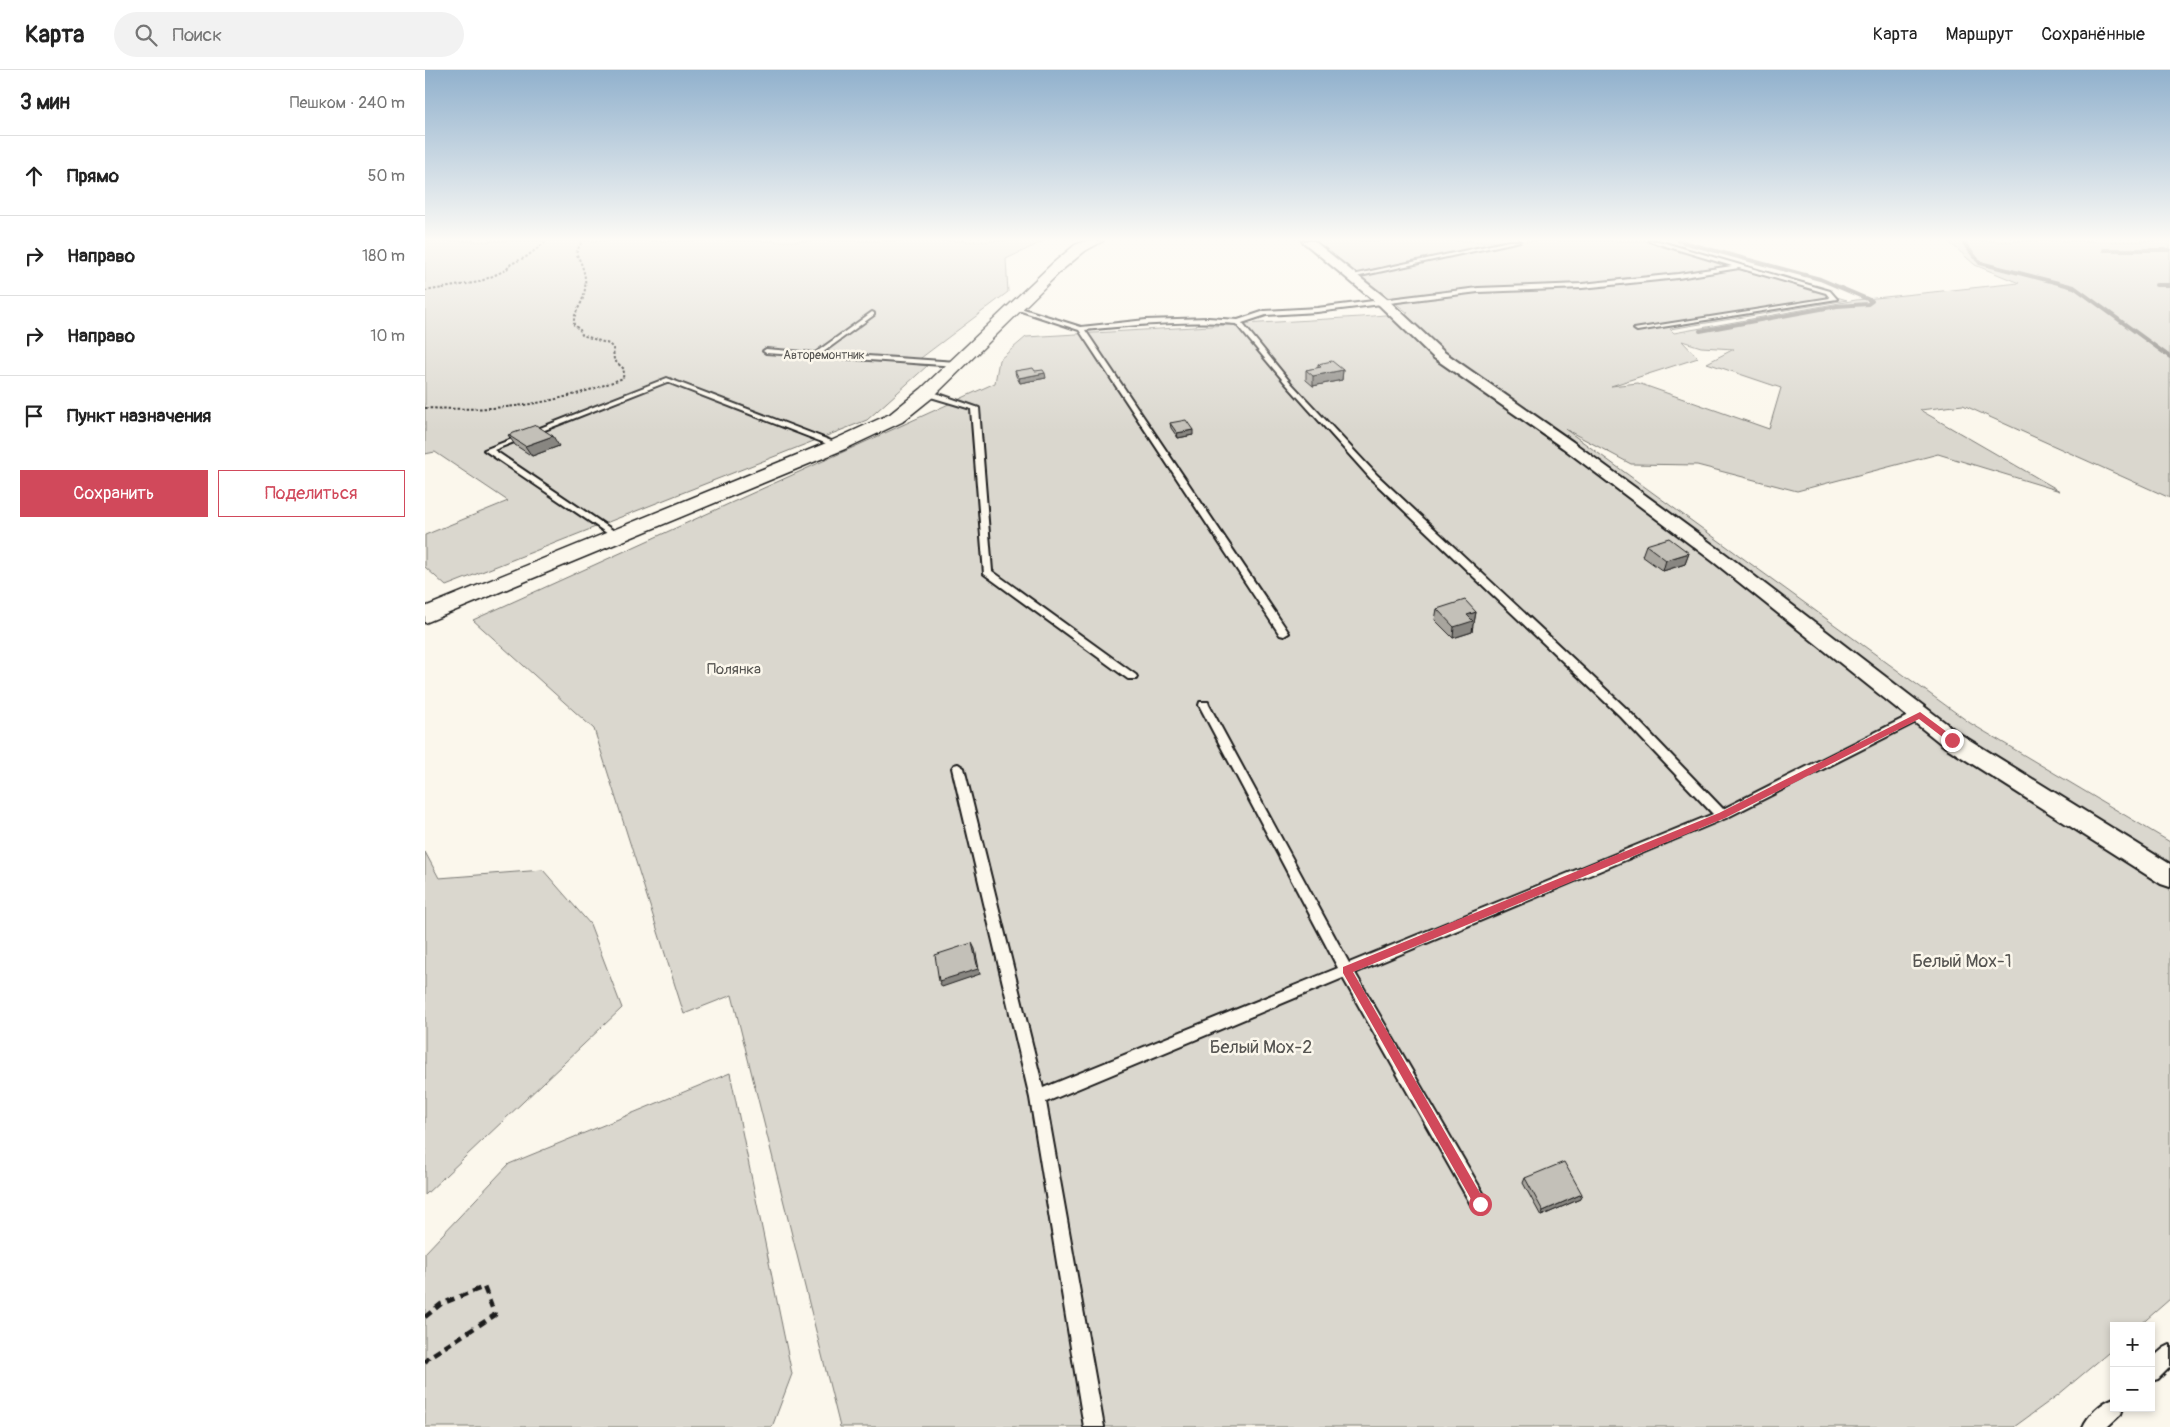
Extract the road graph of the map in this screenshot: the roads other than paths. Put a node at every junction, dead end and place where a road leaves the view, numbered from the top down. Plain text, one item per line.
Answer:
1 (1019, 304) edge
2 (1360, 304) edge
3 (1385, 304) edge
4 (1799, 304) edge
5 (1015, 308) junction
6 (872, 314) dead end
7 (1239, 322) junction
8 (1081, 329) junction
9 (1637, 329) dead end
10 (766, 351) dead end
11 (816, 355) junction
12 (957, 364) junction
13 (927, 393) junction
14 (838, 445) junction
15 (617, 537) junction
16 (425, 616) edge
17 (1283, 633) dead end
18 (1132, 677) dead end
19 (1204, 706) dead end
20 (1920, 715) junction
21 (958, 768) dead end
22 (1722, 815) junction
23 (2170, 877) edge
24 (1346, 970) junction
25 (1038, 1098) junction
26 (1480, 1204) dead end
27 (2170, 1354) edge
28 (2155, 1368) edge
29 (2110, 1411) edge
30 (1094, 1427) edge
31 (2093, 1427) edge

1 - 5 street
2 - 7 lane
3 - 20 street
4 - 9 lane
5 - 8 lane
5 - 12 street
6 - 11 lane
7 - 8 lane
7 - 22 lane
8 - 17 lane
10 - 11 lane
11 - 12 lane
12 - 13 street
13 - 14 street
13 - 18 lane
14 - 15 street
14 - 15 lane
15 - 16 street
19 - 24 lane
20 - 22 lane
20 - 23 street
21 - 25 lane
22 - 24 lane
24 - 25 lane
24 - 26 lane
25 - 30 lane
27 - 28 lane
29 - 31 lane

